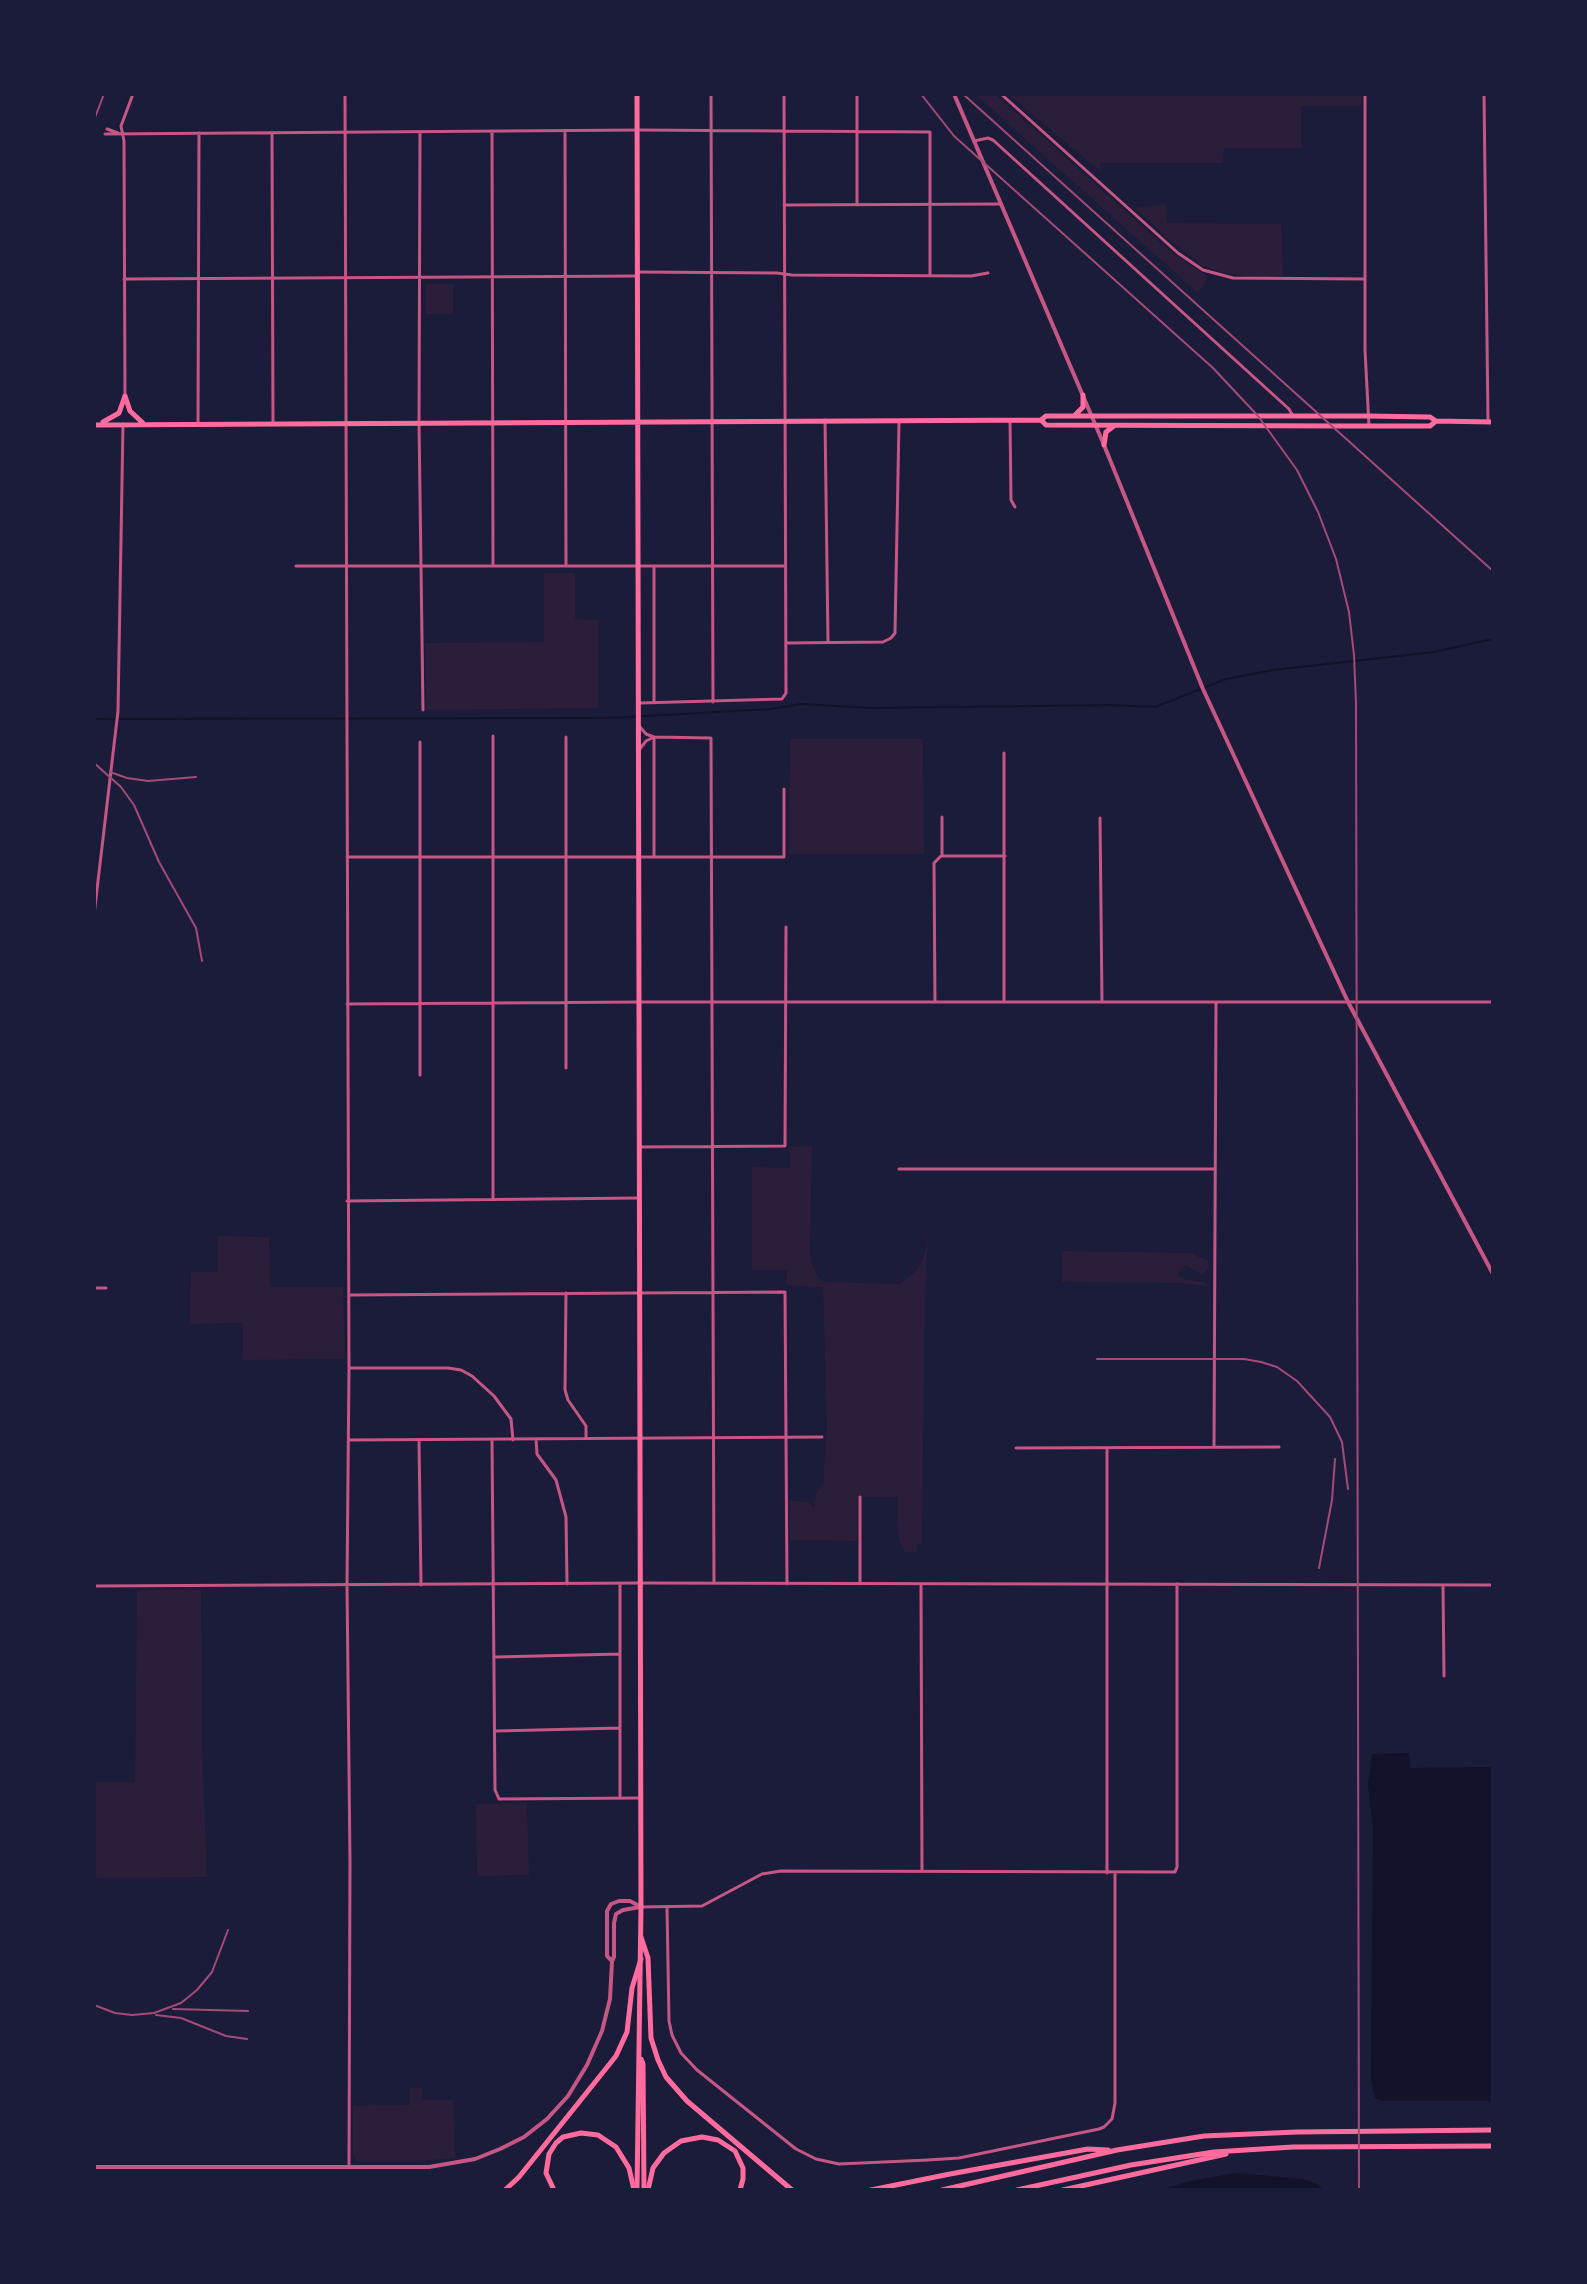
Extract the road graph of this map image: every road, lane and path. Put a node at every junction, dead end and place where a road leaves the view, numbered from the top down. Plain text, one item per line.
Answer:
1 (133, 94) edge
2 (345, 94) edge
3 (637, 94) edge
4 (711, 94) edge
5 (784, 94) edge
6 (857, 94) edge
7 (954, 94) edge
8 (1001, 94) edge
9 (1365, 94) edge
10 (1484, 94) edge
11 (638, 130) junction
12 (565, 131) junction
13 (711, 131) junction
14 (784, 131) junction
15 (857, 131) junction
16 (106, 132) dead end
17 (345, 132) junction
18 (420, 132) junction
19 (492, 132) junction
20 (199, 133) junction
21 (272, 133) junction
22 (122, 134) junction
23 (974, 141) junction
24 (931, 204) junction
25 (1001, 204) junction
26 (784, 205) junction
27 (857, 205) junction
28 (712, 273) junction
29 (988, 273) dead end
30 (638, 274) junction
31 (785, 274) junction
32 (492, 276) junction
33 (565, 276) junction
34 (930, 276) junction
35 (346, 277) junction
36 (419, 277) junction
37 (199, 278) junction
38 (272, 278) junction
39 (124, 279) junction
40 (1365, 279) junction
41 (1083, 395) junction
42 (125, 396) junction
43 (1074, 416) junction
44 (1092, 416) junction
45 (1293, 416) junction
46 (1368, 416) junction
47 (785, 420) junction
48 (825, 420) junction
49 (899, 420) junction
50 (1010, 420) junction
51 (1041, 420) junction
52 (639, 421) junction
53 (712, 421) junction
54 (1436, 421) junction
55 (566, 422) junction
56 (1490, 422) edge
57 (346, 423) junction
58 (419, 423) junction
59 (492, 423) junction
60 (96, 424) edge
61 (123, 424) junction
62 (143, 424) junction
63 (198, 424) junction
64 (273, 424) junction
65 (1096, 425) junction
66 (1115, 425) junction
67 (1293, 426) junction
68 (1369, 426) junction
69 (1104, 445) junction
70 (1015, 507) dead end
71 (296, 566) dead end
72 (347, 566) junction
73 (421, 566) junction
74 (493, 566) junction
75 (566, 566) junction
76 (638, 566) junction
77 (654, 566) junction
78 (712, 566) junction
79 (786, 566) junction
80 (828, 642) junction
81 (786, 643) junction
82 (639, 703) junction
83 (654, 703) junction
84 (713, 703) junction
85 (423, 710) dead end
86 (639, 725) junction
87 (493, 736) dead end
88 (566, 737) dead end
89 (654, 737) junction
90 (420, 742) dead end
91 (639, 750) junction
92 (1004, 753) dead end
93 (784, 789) dead end
94 (942, 817) dead end
95 (1100, 818) dead end
96 (942, 856) junction
97 (1005, 856) junction
98 (347, 857) junction
99 (420, 857) junction
100 (493, 857) junction
101 (566, 857) junction
102 (639, 857) junction
103 (654, 857) junction
104 (712, 857) junction
105 (94, 915) edge
106 (786, 927) dead end
107 (566, 1002) junction
108 (639, 1002) junction
109 (712, 1002) junction
110 (786, 1002) junction
111 (935, 1002) junction
112 (1004, 1002) junction
113 (1102, 1002) junction
114 (1216, 1002) junction
115 (1348, 1002) junction
116 (1493, 1002) edge
117 (493, 1003) junction
118 (347, 1004) junction
119 (420, 1004) junction
120 (566, 1068) dead end
121 (420, 1075) dead end
122 (639, 1147) junction
123 (712, 1147) junction
124 (899, 1169) dead end
125 (1215, 1169) junction
126 (639, 1198) junction
127 (493, 1199) junction
128 (347, 1201) junction
129 (1493, 1274) edge
130 (94, 1288) edge
131 (106, 1288) dead end
132 (639, 1292) junction
133 (713, 1292) junction
134 (566, 1293) junction
135 (348, 1295) junction
136 (349, 1368) junction
137 (640, 1437) junction
138 (713, 1437) junction
139 (787, 1437) junction
140 (822, 1437) dead end
141 (586, 1438) junction
142 (536, 1439) junction
143 (349, 1440) junction
144 (419, 1440) junction
145 (492, 1440) junction
146 (513, 1440) junction
147 (1214, 1447) junction
148 (1279, 1447) dead end
149 (1016, 1448) dead end
150 (1107, 1448) junction
151 (860, 1497) dead end
152 (640, 1583) junction
153 (714, 1583) junction
154 (567, 1584) junction
155 (620, 1584) junction
156 (787, 1584) junction
157 (860, 1584) junction
158 (921, 1584) junction
159 (1107, 1584) junction
160 (1177, 1584) junction
161 (347, 1585) junction
162 (421, 1585) junction
163 (494, 1585) junction
164 (1443, 1585) junction
165 (1493, 1585) edge
166 (94, 1586) edge
167 (620, 1654) junction
168 (494, 1657) junction
169 (1444, 1676) dead end
170 (620, 1728) junction
171 (494, 1731) junction
172 (620, 1798) junction
173 (640, 1798) junction
174 (922, 1871) junction
175 (1107, 1873) junction
176 (1115, 1873) junction
177 (641, 1907) junction
178 (667, 1907) junction
179 (641, 1937) junction
180 (641, 1959) junction
181 (612, 1961) junction
182 (640, 2058) junction
183 (1493, 2130) edge
184 (1493, 2146) edge
185 (1253, 2149) junction
186 (1117, 2150) junction
187 (349, 2166) junction
188 (94, 2167) edge
189 (505, 2190) edge
190 (554, 2190) edge
191 (635, 2190) edge
192 (646, 2190) edge
193 (740, 2190) edge
194 (792, 2190) edge
195 (871, 2190) edge
196 (942, 2190) edge
197 (1017, 2190) edge
198 (1063, 2190) edge

1 - 22 street
2 - 17 street
3 - 11 main road
4 - 13 street
5 - 14 street
6 - 15 street
7 - 23 street
8 - 40 street
9 - 40 street
10 - 56 street
11 - 12 street
11 - 13 street
11 - 30 main road
12 - 19 street
12 - 33 street
13 - 14 street
13 - 28 street
14 - 15 street
14 - 26 street
15 - 24 street
15 - 27 street
16 - 22 street
17 - 18 street
17 - 21 street
17 - 35 street
18 - 19 street
18 - 36 street
19 - 32 street
20 - 21 street
20 - 22 street
20 - 37 street
21 - 38 street
22 - 39 street
23 - 25 street
23 - 45 street
24 - 25 street
24 - 27 street
24 - 34 street
25 - 41 street
26 - 27 street
26 - 31 street
28 - 30 street
28 - 31 street
28 - 53 street
29 - 34 street
30 - 33 street
30 - 52 main road
31 - 34 street
31 - 47 street
32 - 33 street
32 - 36 street
32 - 59 street
33 - 55 street
35 - 36 street
35 - 38 street
35 - 57 street
36 - 58 street
37 - 38 street
37 - 39 street
37 - 63 street
38 - 64 street
39 - 42 street
40 - 46 street
41 - 43 main road
41 - 44 street
42 - 60 main road
42 - 62 main road
43 - 44 main road
43 - 51 main road
44 - 45 main road
44 - 65 street
45 - 46 main road
45 - 67 main road
46 - 54 main road
46 - 68 street
47 - 48 main road
47 - 53 main road
47 - 79 street
48 - 49 main road
48 - 80 street
49 - 50 main road
49 - 80 street
50 - 51 main road
50 - 70 street
51 - 65 main road
52 - 53 main road
52 - 55 main road
52 - 76 main road
53 - 78 street
54 - 56 main road
54 - 68 main road
55 - 59 main road
55 - 75 street
57 - 58 main road
57 - 64 main road
57 - 72 street
58 - 59 main road
58 - 73 street
59 - 74 street
60 - 61 main road
61 - 62 main road
61 - 105 street
62 - 63 main road
63 - 64 main road
65 - 66 main road
65 - 69 street
66 - 67 main road
66 - 69 main road
67 - 68 main road
69 - 115 street
71 - 72 street
72 - 73 street
72 - 98 street
73 - 74 street
73 - 85 street
74 - 75 street
75 - 76 street
76 - 77 street
76 - 82 main road
77 - 78 street
77 - 83 street
78 - 79 street
78 - 84 street
79 - 81 street
80 - 81 street
81 - 84 street
82 - 83 street
82 - 86 main road
83 - 84 street
86 - 89 street
86 - 91 main road
87 - 100 street
88 - 101 street
89 - 91 street
89 - 103 street
89 - 104 street
90 - 99 street
91 - 102 main road
92 - 97 street
93 - 104 street
94 - 96 street
95 - 113 street
96 - 97 street
96 - 111 street
97 - 112 street
98 - 99 street
98 - 118 street
99 - 100 street
99 - 119 street
100 - 101 street
100 - 117 street
101 - 102 street
101 - 107 street
102 - 103 street
102 - 108 main road
103 - 104 street
104 - 109 street
106 - 110 street
107 - 108 street
107 - 117 street
107 - 120 street
108 - 109 street
108 - 122 main road
109 - 110 street
109 - 123 street
110 - 111 street
110 - 123 street
111 - 112 street
112 - 113 street
113 - 114 street
114 - 115 street
114 - 125 street
115 - 116 street
115 - 129 street
117 - 119 street
117 - 127 street
118 - 119 street
118 - 128 street
119 - 121 street
122 - 123 street
122 - 126 main road
123 - 133 street
124 - 125 street
125 - 147 street
126 - 127 street
126 - 132 main road
127 - 128 street
128 - 135 street
130 - 131 street
132 - 133 street
132 - 134 street
132 - 137 main road
133 - 138 street
133 - 139 street
134 - 135 street
134 - 141 street
135 - 136 street
136 - 143 street
136 - 146 street
137 - 138 street
137 - 141 street
137 - 152 main road
138 - 139 street
138 - 153 street
139 - 140 street
139 - 156 street
141 - 142 street
142 - 146 street
142 - 154 street
143 - 144 street
143 - 161 street
144 - 145 street
144 - 162 street
145 - 146 street
145 - 163 street
147 - 148 street
147 - 150 street
149 - 150 street
150 - 159 street
151 - 157 street
152 - 153 street
152 - 155 street
152 - 173 main road
153 - 156 street
154 - 155 street
154 - 163 street
155 - 167 street
156 - 157 street
157 - 158 street
158 - 159 street
158 - 174 street
159 - 160 street
159 - 175 street
160 - 164 street
160 - 176 street
161 - 162 street
161 - 166 street
161 - 187 street
162 - 163 street
163 - 168 street
164 - 165 street
164 - 169 street
167 - 168 street
167 - 170 street
168 - 171 street
170 - 171 street
170 - 172 street
171 - 172 street
172 - 173 street
173 - 177 main road
174 - 175 street
174 - 178 street
175 - 176 street
176 - 178 street
177 - 178 street
177 - 179 main road
177 - 181 street
177 - 181 street
179 - 180 main road
179 - 194 main road
180 - 182 main road
180 - 189 main road
181 - 187 street
182 - 191 main road
182 - 192 main road
183 - 186 main road
184 - 185 main road
185 - 197 main road
185 - 198 main road
186 - 195 main road
186 - 196 main road
187 - 188 street
190 - 191 main road
192 - 193 main road

